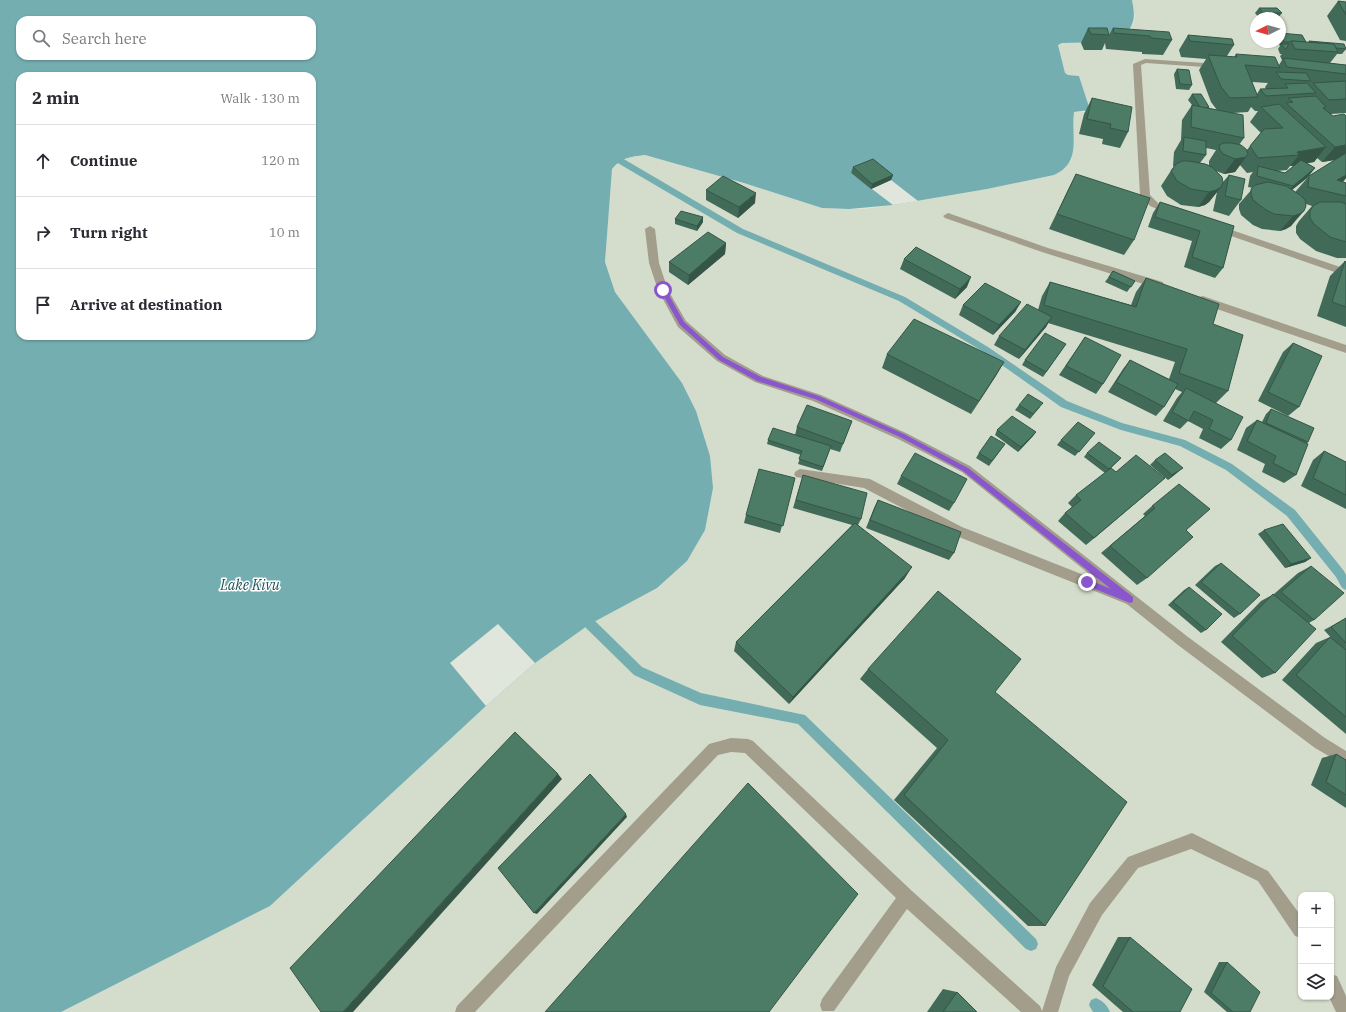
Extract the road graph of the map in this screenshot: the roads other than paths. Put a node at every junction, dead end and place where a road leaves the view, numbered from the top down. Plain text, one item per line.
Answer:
1 (1228, 66) edge
2 (1178, 215) edge
3 (948, 216) dead end
4 (1206, 224) edge
5 (650, 229) dead end
6 (1346, 273) edge
7 (1169, 288) edge
8 (1192, 296) edge
9 (1346, 349) edge
10 (800, 474) dead end
11 (1130, 599) junction
12 (1346, 759) edge
13 (906, 897) junction
14 (1300, 928) edge
15 (1334, 988) edge
16 (828, 1006) dead end
17 (463, 1012) edge
18 (1034, 1012) edge
19 (1050, 1012) edge
20 (1345, 1012) edge

1 - 2 street
3 - 7 street
4 - 6 street
5 - 11 street
8 - 9 street
10 - 11 street
11 - 12 street
13 - 16 street
13 - 17 street
13 - 18 street
14 - 19 street
15 - 20 street

